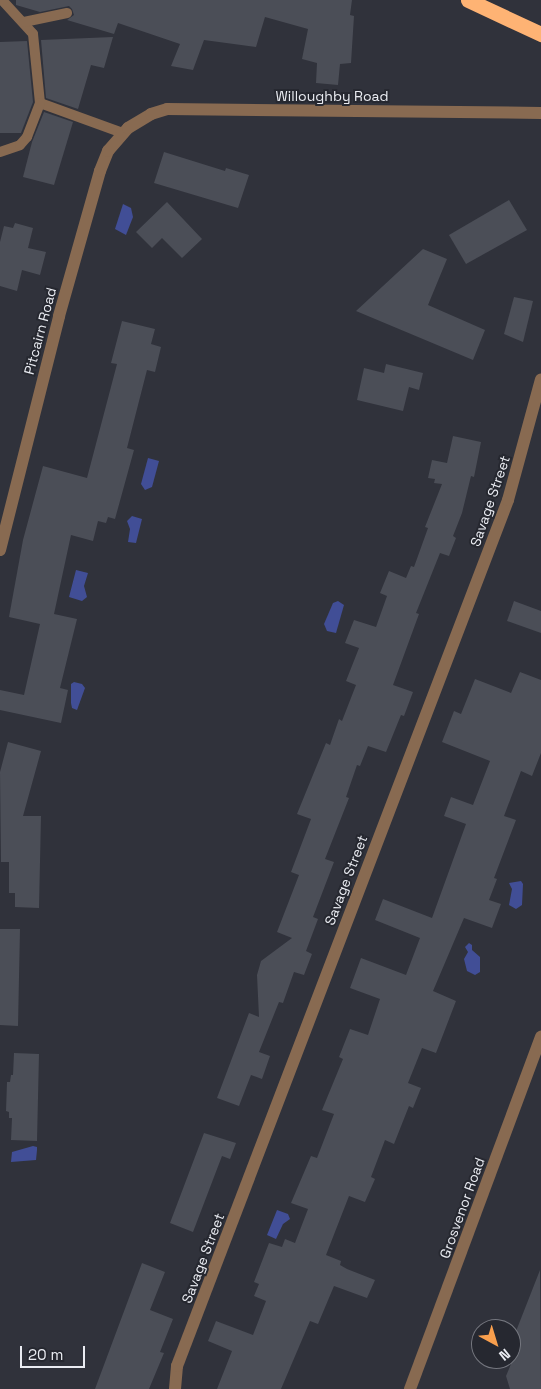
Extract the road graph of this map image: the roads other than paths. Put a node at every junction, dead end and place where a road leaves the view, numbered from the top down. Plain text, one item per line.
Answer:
1 (2, 0) edge
2 (468, 0) edge
3 (67, 13) dead end
4 (24, 22) junction
5 (541, 34) edge
6 (40, 103) junction
7 (541, 113) edge
8 (125, 130) junction
9 (0, 152) edge
10 (541, 379) edge
11 (0, 550) edge
12 (541, 1037) edge
13 (175, 1389) edge
14 (410, 1389) edge

1 - 4 lane
2 - 5 highway
3 - 4 lane
4 - 6 lane
6 - 8 lane
6 - 9 lane
7 - 8 street, Willoughby Road
8 - 11 street, Pitcairn Road
10 - 13 street, Savage Street
12 - 14 street, Grosvenor Road

